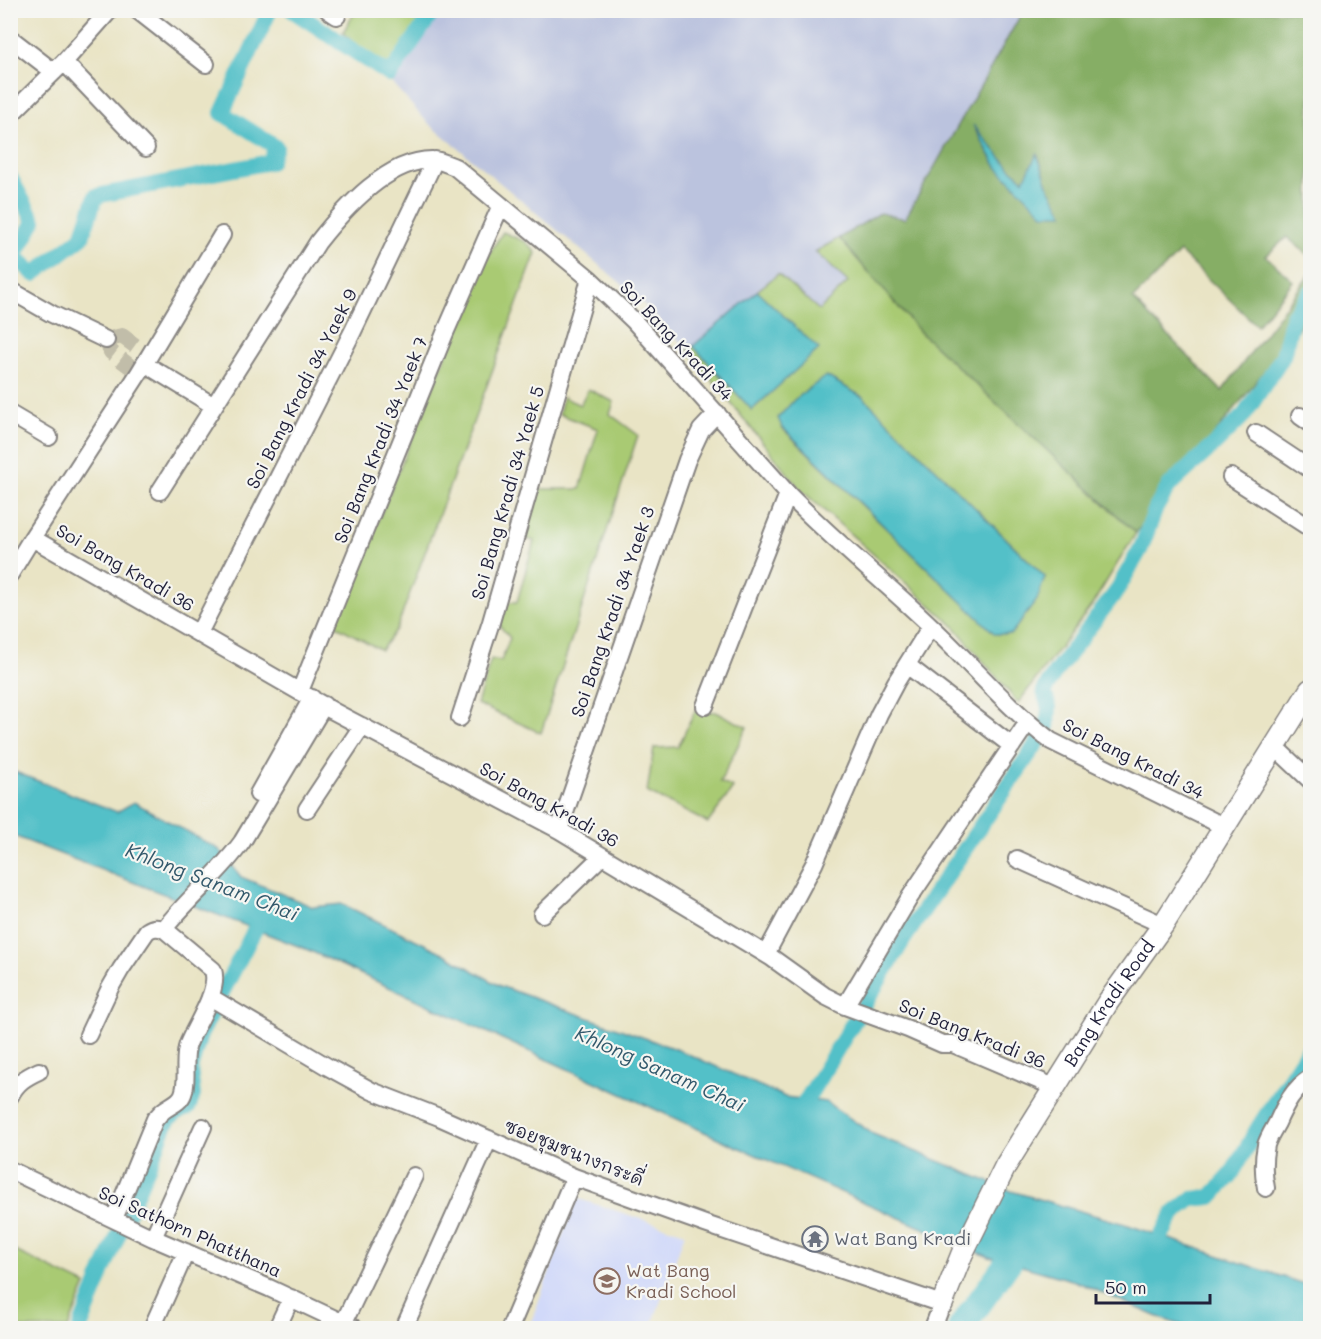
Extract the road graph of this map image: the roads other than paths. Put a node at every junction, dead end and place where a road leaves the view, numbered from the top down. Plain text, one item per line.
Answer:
1 (110, 10) edge
2 (137, 10) edge
3 (10, 39) edge
4 (206, 64) dead end
5 (59, 67) junction
6 (10, 115) edge
7 (146, 148) dead end
8 (435, 160) junction
9 (501, 205) junction
10 (222, 235) dead end
11 (590, 279) junction
12 (10, 290) edge
13 (106, 340) tunnel mouth
14 (155, 370) dead end
15 (214, 406) junction
16 (717, 413) junction
17 (10, 414) edge
18 (1256, 433) dead end
19 (49, 437) dead end
20 (1311, 469) edge
21 (1231, 477) dead end
22 (160, 491) dead end
23 (788, 494) junction
24 (1311, 528) edge
25 (32, 538) junction
26 (10, 574) edge
27 (931, 626) junction
28 (199, 633) junction
29 (907, 665) junction
30 (1311, 690) edge
31 (312, 698) junction
32 (705, 706) dead end
33 (460, 718) dead end
34 (362, 726) junction
35 (1039, 732) junction
36 (1012, 746) junction
37 (1275, 747) junction
38 (1311, 780) edge
39 (258, 794) dead end
40 (307, 809) dead end
41 (1225, 827) junction
42 (559, 830) junction
43 (602, 856) junction
44 (1017, 859) dead end
45 (542, 914) dead end
46 (1163, 925) junction
47 (164, 929) junction
48 (766, 954) junction
49 (215, 1000) junction
50 (854, 1009) junction
51 (88, 1035) dead end
52 (39, 1071) dead end
53 (1311, 1078) edge
54 (1054, 1088) junction
55 (10, 1096) edge
56 (203, 1127) dead end
57 (489, 1139) junction
58 (10, 1170) edge
59 (414, 1176) dead end
60 (574, 1177) junction
61 (1266, 1188) dead end
62 (120, 1222) junction
63 (153, 1238) junction
64 (186, 1252) junction
65 (291, 1298) junction
66 (942, 1304) junction
67 (349, 1326) edge
68 (152, 1329) edge
69 (277, 1329) edge
70 (404, 1329) edge
71 (510, 1329) edge
72 (933, 1329) edge

1 - 5 street
2 - 4 street
3 - 5 street
5 - 6 street
5 - 7 street
8 - 9 street, Soi Bang Kradi 34
8 - 15 street
8 - 28 street, Soi Bang Kradi 34 Yaek 9
9 - 11 street, Soi Bang Kradi 34
9 - 31 street, Soi Bang Kradi 34 Yaek 7
10 - 25 street
11 - 16 street, Soi Bang Kradi 34
11 - 33 street, Soi Bang Kradi 34 Yaek 5
12 - 13 street
14 - 15 street
15 - 22 street
16 - 23 street, Soi Bang Kradi 34
16 - 42 street, Soi Bang Kradi 34 Yaek 3
17 - 19 street
18 - 20 street
21 - 24 street
23 - 27 street, Soi Bang Kradi 34
23 - 32 street
25 - 26 street
25 - 28 street, Soi Bang Kradi 36
27 - 29 street
27 - 35 street, Soi Bang Kradi 34
28 - 31 street, Soi Bang Kradi 36
29 - 36 street
29 - 48 street
30 - 37 street, Bang Kradi Road
31 - 34 street, Soi Bang Kradi 36
31 - 39 street
31 - 47 street
34 - 40 street
34 - 42 street, Soi Bang Kradi 36
35 - 36 street
35 - 41 street, Soi Bang Kradi 34
36 - 50 street
37 - 38 street
37 - 41 street, Bang Kradi Road
41 - 46 street, Bang Kradi Road
42 - 43 street, Soi Bang Kradi 36
43 - 45 street
43 - 48 street, Soi Bang Kradi 36
44 - 46 street
46 - 54 street, Bang Kradi Road
47 - 49 street
47 - 51 street
48 - 50 street, Soi Bang Kradi 36
49 - 57 street, ซอยชุมชนางกระดี่
49 - 62 street
50 - 54 street, Soi Bang Kradi 36
52 - 55 street
53 - 61 street
54 - 66 street, Bang Kradi Road
56 - 63 street
57 - 60 street, ซอยชุมชนางกระดี่
57 - 70 street
58 - 62 street, Soi Sathorn Phatthana
59 - 67 street
60 - 66 street, ซอยชุมชนางกระดี่
60 - 71 street
62 - 63 street, Soi Sathorn Phatthana
63 - 64 street, Soi Sathorn Phatthana
64 - 65 street, Soi Sathorn Phatthana
64 - 68 street
65 - 67 street, Soi Sathorn Phatthana
65 - 69 street
66 - 72 street, Bang Kradi Road

